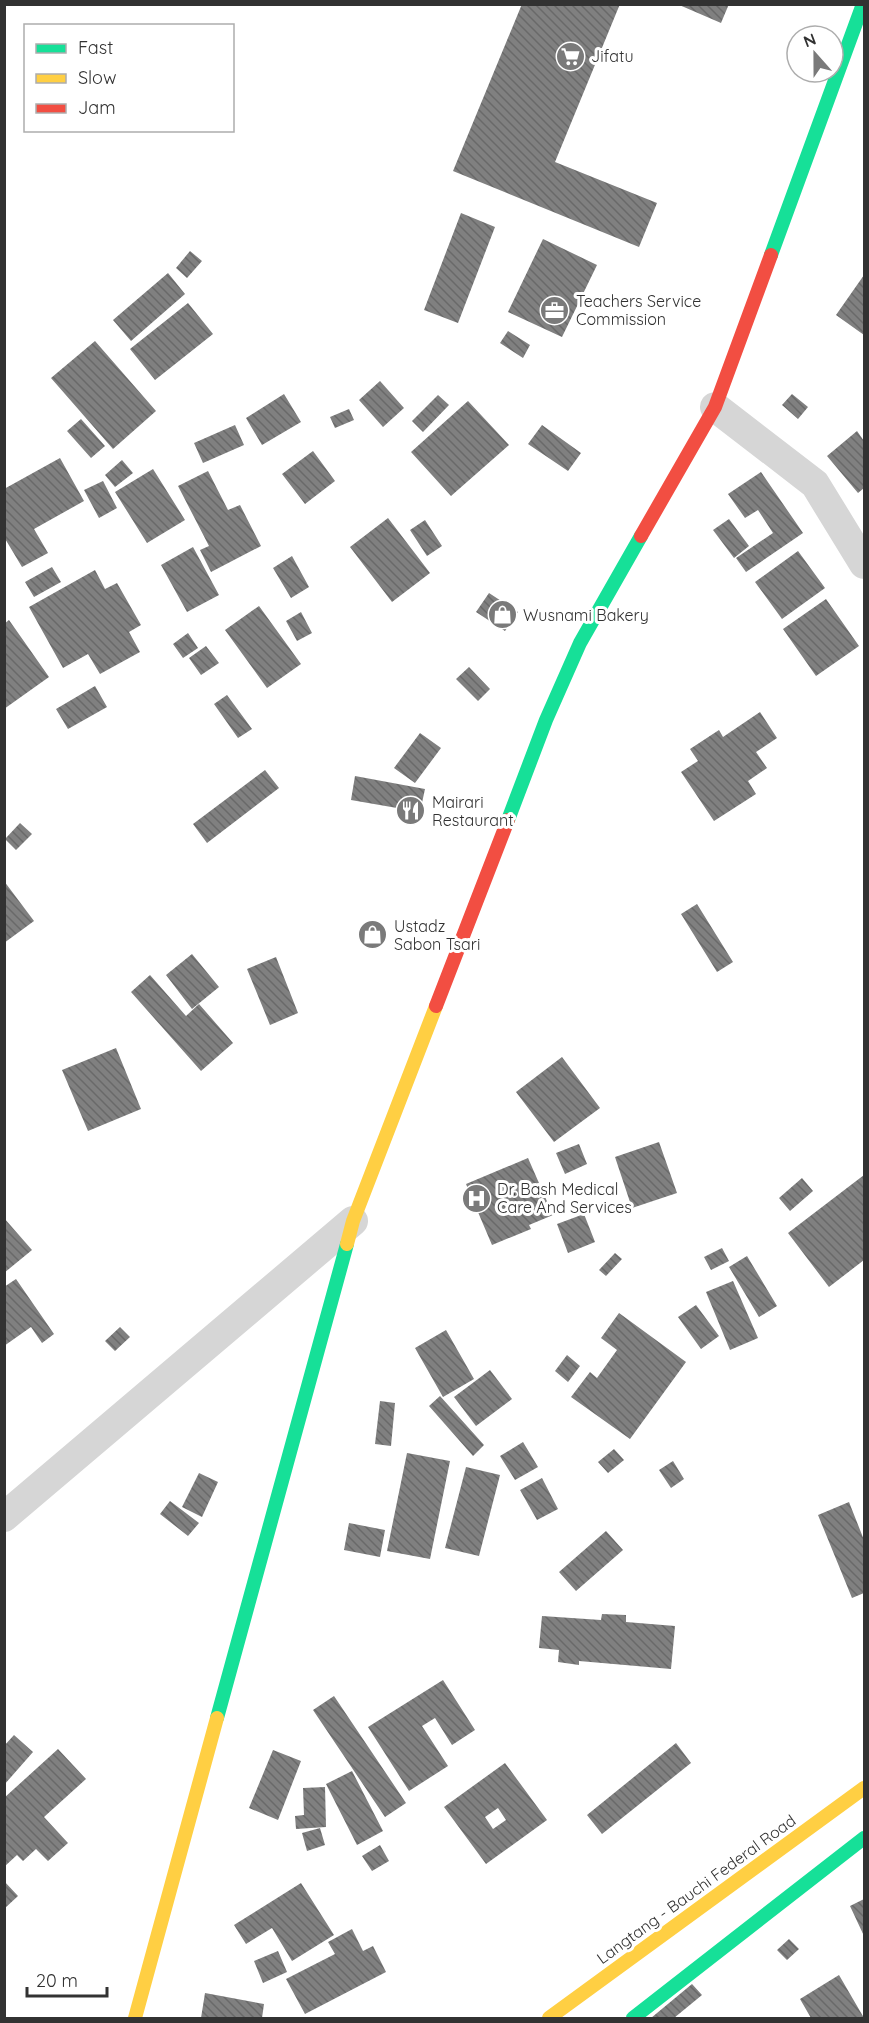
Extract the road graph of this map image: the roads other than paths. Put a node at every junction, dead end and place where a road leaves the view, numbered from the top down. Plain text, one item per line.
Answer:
1 (863, 4) edge
2 (715, 407) junction
3 (864, 564) edge
4 (353, 1221) junction
5 (4, 1518) edge
6 (864, 1788) edge
7 (864, 1838) edge
8 (639, 2017) edge
9 (135, 2019) edge
10 (549, 2019) edge

1 - 2 street
2 - 3 street
2 - 4 street
4 - 5 street
4 - 9 street
6 - 10 street, Langtang - Bauchi Federal Road
7 - 8 street

